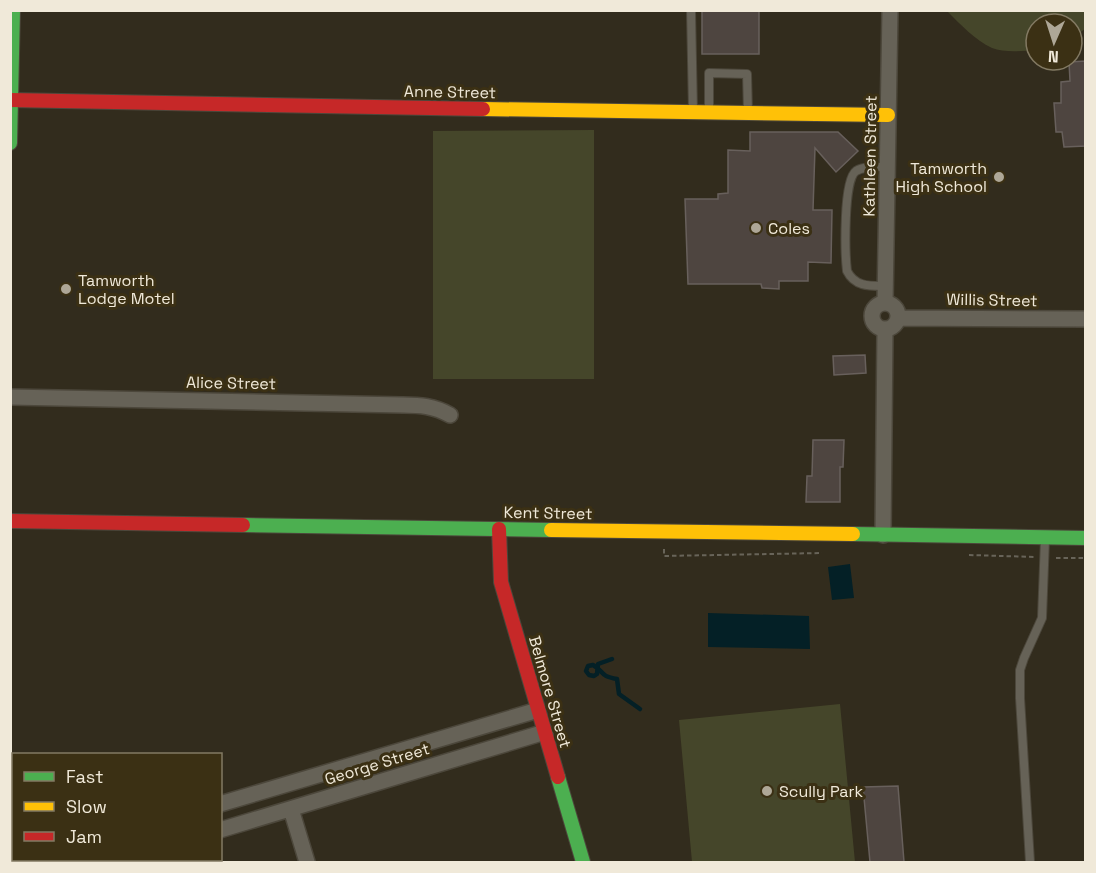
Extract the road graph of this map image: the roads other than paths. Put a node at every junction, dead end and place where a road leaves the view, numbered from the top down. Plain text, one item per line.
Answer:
1 (13, 10) edge
2 (692, 10) edge
3 (890, 10) edge
4 (11, 100) edge
5 (693, 113) junction
6 (709, 113) junction
7 (748, 113) junction
8 (888, 115) junction
9 (10, 143) edge
10 (888, 166) junction
11 (885, 286) junction
12 (885, 303) junction
13 (898, 318) junction
14 (1086, 319) edge
15 (885, 330) junction
16 (10, 397) edge
17 (450, 415) dead end
18 (10, 522) edge
19 (499, 529) junction
20 (883, 535) junction
21 (1045, 537) junction
22 (1086, 538) edge
23 (538, 710) junction
24 (545, 732) junction
25 (222, 803) edge
26 (291, 809) junction
27 (222, 829) edge
28 (307, 862) edge
29 (583, 862) edge
30 (1030, 862) edge

1 - 4 street
2 - 5 lane
3 - 8 street, Kathleen Street
4 - 5 street, Anne Street
4 - 9 street
5 - 6 street, Anne Street
6 - 7 street, Anne Street
6 - 7 lane
7 - 8 street, Anne Street
8 - 10 street, Kathleen Street
10 - 11 street, Kathleen Street
10 - 11 lane
11 - 12 street, Kathleen Street
12 - 13 street
12 - 15 street
13 - 14 street, Willis Street
13 - 15 street
15 - 20 street
16 - 17 street, Alice Street
18 - 19 street, Kent Street
19 - 20 street, Kent Street
19 - 23 street, Belmore Street
20 - 21 street, Kent Street
21 - 22 street, Kent Street
21 - 30 lane
23 - 24 street, Belmore Street
23 - 25 street, George Street
24 - 26 street, George Street
24 - 29 street, Belmore Street
26 - 27 street, George Street
26 - 28 street

